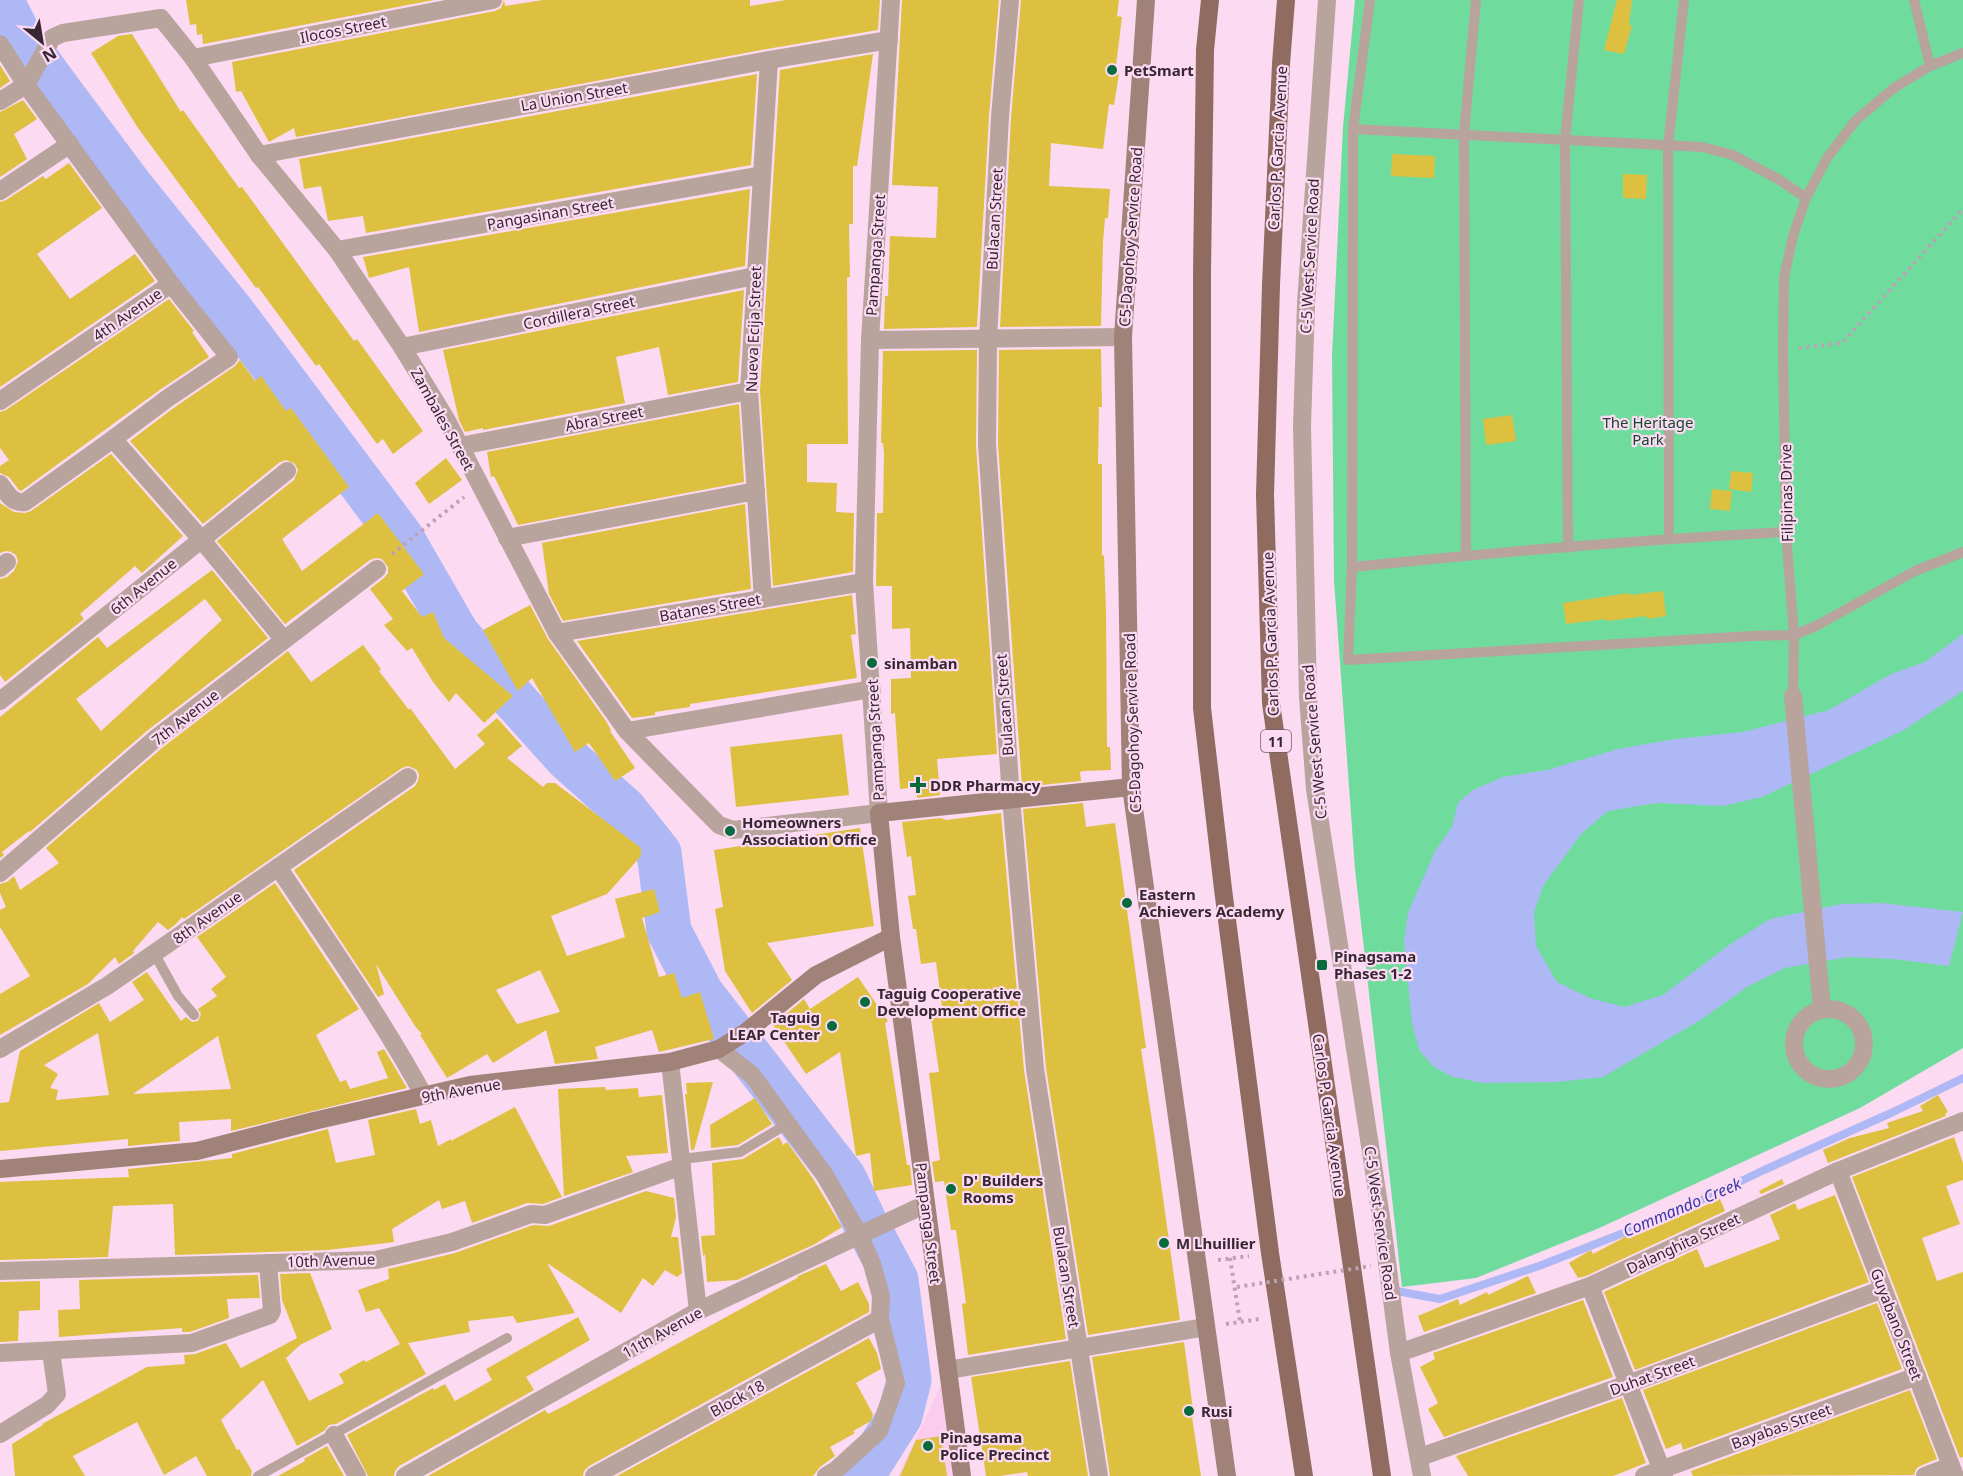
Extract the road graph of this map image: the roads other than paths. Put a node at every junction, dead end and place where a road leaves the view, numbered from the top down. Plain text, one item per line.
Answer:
1 (493, 0) edge
2 (891, 0) edge
3 (1010, 0) edge
4 (1146, 0) edge
5 (1210, 0) edge
6 (1286, 0) edge
7 (1327, 0) edge
8 (1370, 0) edge
9 (1476, 0) edge
10 (1579, 0) edge
11 (1684, 0) edge
12 (1914, 0) edge
13 (889, 40) junction
14 (0, 44) edge
15 (1963, 53) edge
16 (193, 58) junction
17 (769, 60) junction
18 (1929, 66) junction
19 (26, 85) junction
20 (0, 100) edge
21 (1353, 129) junction
22 (1464, 134) junction
23 (1565, 139) junction
24 (70, 144) junction
25 (1668, 146) junction
26 (260, 154) junction
27 (762, 175) junction
28 (0, 191) edge
29 (1806, 198) junction
30 (337, 250) junction
31 (755, 276) junction
32 (171, 284) junction
33 (1114, 337) junction
34 (988, 339) junction
35 (870, 340) junction
36 (402, 347) junction
37 (749, 391) junction
38 (0, 401) edge
39 (113, 439) junction
40 (460, 446) junction
41 (287, 471) dead end
42 (0, 484) edge
43 (756, 491) junction
44 (1786, 532) junction
45 (507, 538) junction
46 (1669, 538) junction
47 (201, 539) junction
48 (1568, 548) junction
49 (1963, 552) edge
50 (1466, 556) junction
51 (1352, 567) junction
52 (377, 569) dead end
53 (864, 582) junction
54 (763, 599) junction
55 (557, 633) junction
56 (1794, 635) junction
57 (284, 640) junction
58 (872, 689) junction
59 (1793, 696) joint
60 (2, 697) edge
61 (627, 731) junction
62 (408, 777) dead end
63 (1131, 787) junction
64 (1011, 798) junction
65 (879, 813) junction
66 (278, 867) junction
67 (0, 873) edge
68 (891, 937) junction
69 (154, 953) junction
70 (1821, 1004) dead end
71 (194, 1015) dead end
72 (724, 1046) junction
73 (0, 1049) edge
74 (670, 1062) junction
75 (424, 1096) junction
76 (1963, 1121) edge
77 (789, 1123) junction
78 (682, 1162) junction
79 (0, 1169) edge
80 (1838, 1171) junction
81 (926, 1204) junction
82 (860, 1236) junction
83 (268, 1263) junction
84 (0, 1271) edge
85 (1590, 1286) junction
86 (1883, 1289) junction
87 (698, 1311) junction
88 (880, 1319) junction
89 (1206, 1327) junction
90 (507, 1338) dead end
91 (1078, 1348) junction
92 (51, 1352) junction
93 (0, 1353) edge
94 (1399, 1353) junction
95 (948, 1370) junction
96 (1917, 1376) junction
97 (1628, 1384) junction
98 (0, 1434) edge
99 (334, 1435) junction
100 (1420, 1457) junction
101 (1953, 1471) edge
102 (1656, 1474) edge
103 (258, 1476) edge
104 (357, 1476) edge
105 (405, 1476) edge
106 (594, 1476) edge
107 (826, 1476) edge
108 (962, 1476) edge
109 (1099, 1476) edge
110 (1227, 1476) edge
111 (1304, 1476) edge
112 (1382, 1476) edge
113 (1422, 1476) edge
114 (1925, 1476) edge

1 - 16 street, Ilocos Street
2 - 13 street, Pampanga Street
3 - 34 street, Bulacan Street
4 - 33 street, C5-Dagohoy Service Road
5 - 111 main road
6 - 112 main road, Carlos P. Garcia Avenue / 11
7 - 94 street, C-5 West Service Road
8 - 21 lane
9 - 22 lane
10 - 23 lane
11 - 25 lane
12 - 18 lane
13 - 17 street, La Union Street
13 - 35 street, Pampanga Street
14 - 19 street, 4th Avenue
15 - 18 lane, Filipinas Drive
16 - 19 street, Zambales Street
16 - 26 street, Zambales Street
17 - 26 street, La Union Street
17 - 27 street, Nueva Ecija Street
18 - 29 lane, Filipinas Drive
19 - 20 street
19 - 24 street, 4th Avenue
21 - 22 lane
21 - 51 lane
22 - 23 lane
22 - 50 lane
23 - 25 lane
23 - 48 lane
24 - 28 street
24 - 32 street, 4th Avenue
25 - 29 lane
25 - 46 lane
26 - 30 street, Zambales Street
27 - 30 street, Pangasinan Street
27 - 31 street, Nueva Ecija Street
29 - 44 lane, Filipinas Drive
30 - 36 street, Zambales Street
31 - 36 street, Cordillera Street
31 - 37 street, Nueva Ecija Street
32 - 38 street, 4th Avenue
32 - 39 street
33 - 34 street
33 - 63 street, C5-Dagohoy Service Road
34 - 35 street
34 - 64 street, Bulacan Street
35 - 53 street, Pampanga Street
36 - 40 street, Zambales Street
37 - 40 street, Abra Street
37 - 43 street, Nueva Ecija Street
39 - 42 street
39 - 47 street
40 - 45 street, Zambales Street
41 - 47 street, 6th Avenue
43 - 45 street
43 - 54 street, Nueva Ecija Street
44 - 46 lane
44 - 56 lane, Filipinas Drive
45 - 55 street, Zambales Street
46 - 48 lane
47 - 57 street
47 - 60 street, 6th Avenue
48 - 50 lane
49 - 56 lane
50 - 51 lane
51 - 56 lane
52 - 57 street, 7th Avenue
53 - 54 street, Batanes Street
53 - 58 street, Pampanga Street
54 - 55 street, Batanes Street
55 - 61 street, Zambales Street
56 - 59 lane, Filipinas Drive
57 - 67 street, 7th Avenue
58 - 61 street
58 - 65 street, Pampanga Street
59 - 70 street, Filipinas Drive
61 - 65 street, Zambales Street
62 - 66 street, 8th Avenue
63 - 64 street
63 - 89 street, C5-Dagohoy Service Road
64 - 65 street
64 - 91 street, Bulacan Street
65 - 68 street, Pampanga Street
66 - 69 street, 8th Avenue
66 - 75 street
68 - 72 street, 9th Avenue
68 - 81 street, Pampanga Street
69 - 71 lane
69 - 73 street, 8th Avenue
72 - 74 street, 9th Avenue
72 - 77 street
74 - 75 street, 9th Avenue
74 - 78 street
75 - 79 street, 9th Avenue
76 - 80 street, Dalanghita Street
77 - 78 lane
77 - 82 street
78 - 83 street, 10th Avenue
78 - 87 street
80 - 85 street, Dalanghita Street
80 - 86 street, Guyabano Street
81 - 82 street, 11th Avenue
81 - 95 street, Pampanga Street
82 - 87 street, 11th Avenue
82 - 88 street
83 - 84 street, 10th Avenue
83 - 92 street
85 - 94 street, Dalanghita Street
85 - 97 street
86 - 96 street, Guyabano Street
86 - 97 street, Duhat Street
87 - 105 street, 11th Avenue
88 - 106 street, Block 18
88 - 107 street
89 - 91 street
89 - 110 street, C5-Dagohoy Service Road
90 - 99 lane
91 - 95 street
91 - 109 street, Bulacan Street
92 - 93 street
92 - 98 street
94 - 100 street, C-5 West Service Road
95 - 108 street, Pampanga Street
96 - 101 street, Guyabano Street
96 - 102 street, Bayabas Street
97 - 100 street, Duhat Street
97 - 102 street
99 - 103 lane
99 - 104 street
100 - 113 street, C-5 West Service Road
101 - 114 street

